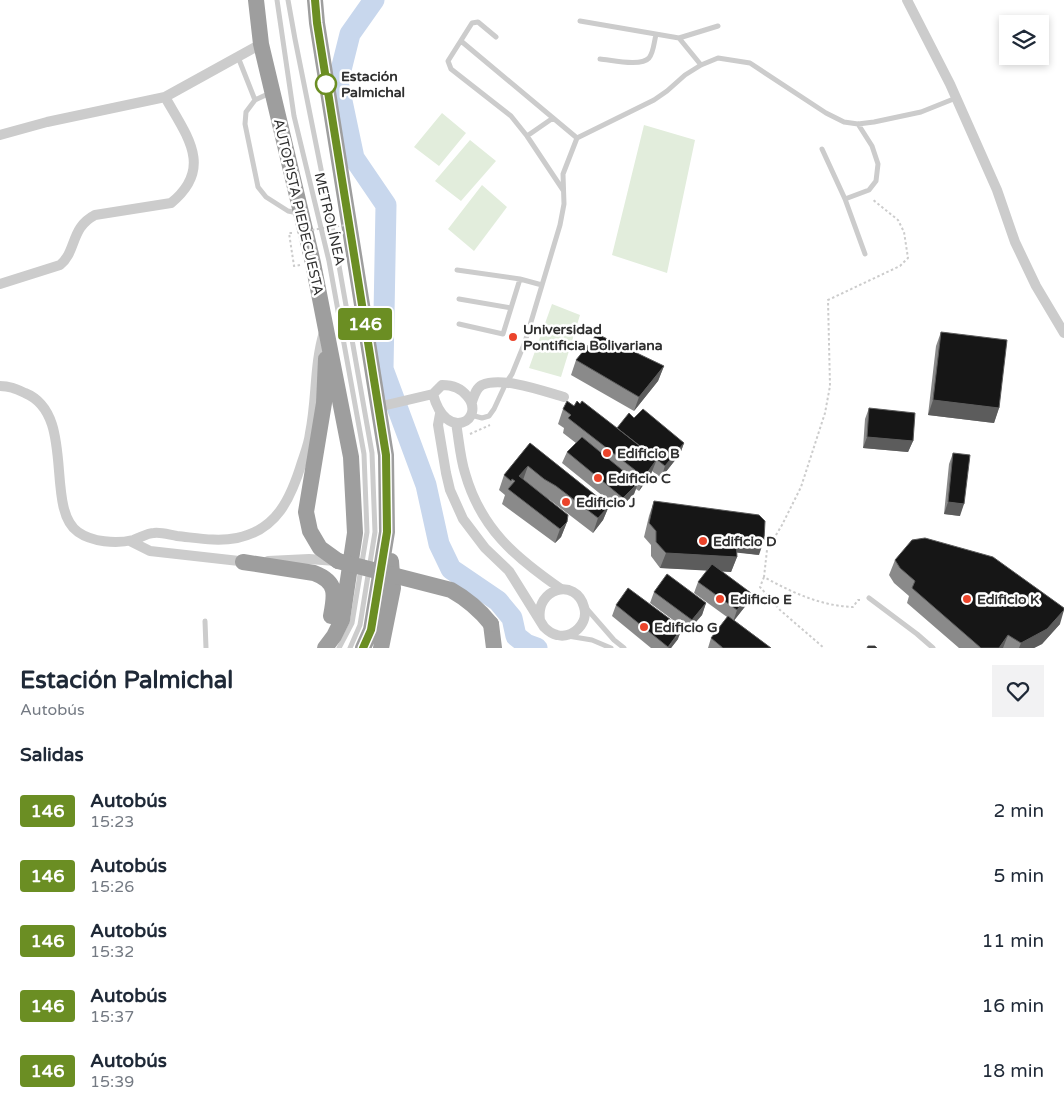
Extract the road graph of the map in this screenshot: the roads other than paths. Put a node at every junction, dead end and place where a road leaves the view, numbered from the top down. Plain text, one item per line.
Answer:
1 (256, 0) edge
2 (277, 0) edge
3 (288, 0) edge
4 (315, 0) edge
5 (907, 0) edge
6 (580, 21) dead end
7 (718, 26) dead end
8 (656, 35) junction
9 (496, 37) dead end
10 (679, 38) junction
11 (461, 41) junction
12 (261, 44) junction
13 (238, 57) junction
14 (600, 59) dead end
15 (701, 65) junction
16 (272, 92) junction
17 (166, 97) junction
18 (956, 98) junction
19 (255, 100) junction
20 (553, 118) junction
21 (858, 124) junction
22 (0, 135) edge
23 (527, 136) junction
24 (577, 138) junction
25 (822, 149) dead end
26 (564, 190) junction
27 (845, 200) junction
28 (301, 214) junction
29 (865, 254) dead end
30 (457, 270) dead end
31 (520, 279) junction
32 (0, 284) edge
33 (542, 286) junction
34 (460, 299) dead end
35 (512, 308) junction
36 (459, 324) dead end
37 (326, 326) junction
38 (1064, 333) edge
39 (506, 383) junction
40 (0, 386) edge
41 (433, 394) junction
42 (564, 397) dead end
43 (472, 402) junction
44 (385, 405) junction
45 (440, 414) junction
46 (471, 415) junction
47 (456, 423) junction
48 (387, 532) junction
49 (130, 540) junction
50 (338, 561) junction
51 (243, 562) junction
52 (561, 589) junction
53 (869, 598) dead end
54 (584, 606) junction
55 (540, 620) junction
56 (205, 621) dead end
57 (491, 624) junction
58 (565, 636) junction
59 (206, 648) edge
60 (325, 648) edge
61 (339, 648) edge
62 (350, 648) edge
63 (363, 648) edge
64 (381, 648) edge
65 (494, 648) edge
66 (502, 648) edge
67 (611, 648) edge
68 (624, 648) edge
69 (933, 648) edge

1 - 12 highway, AUTOPISTA PIEDECUESTA
2 - 61 lane, METROLÍNEA
3 - 62 lane, METROLÍNEA
4 - 44 highway
5 - 18 street
6 - 8 lane
7 - 10 lane
8 - 10 lane
8 - 14 lane
9 - 11 lane
10 - 15 lane
11 - 20 lane
11 - 23 lane
12 - 13 street
12 - 16 highway, AUTOPISTA PIEDECUESTA
13 - 17 street
13 - 19 lane
15 - 21 lane
15 - 24 lane
16 - 19 lane
16 - 28 highway, AUTOPISTA PIEDECUESTA
17 - 22 street
17 - 32 street
18 - 21 lane
18 - 38 street
19 - 28 lane
20 - 23 lane
20 - 24 lane
21 - 27 lane
23 - 26 lane
24 - 26 lane
25 - 27 lane
26 - 33 lane
27 - 29 lane
28 - 37 highway, AUTOPISTA PIEDECUESTA
30 - 31 lane
31 - 33 lane
31 - 35 lane
33 - 39 lane
34 - 35 lane
35 - 36 lane
37 - 49 street
37 - 50 highway
37 - 60 highway, AUTOPISTA PIEDECUESTA
39 - 42 street
39 - 43 street
39 - 46 lane
40 - 49 street
41 - 43 street
41 - 44 street
41 - 45 street
43 - 46 street
44 - 48 highway
45 - 47 street
45 - 55 street
46 - 47 street
47 - 52 street
48 - 63 highway
48 - 64 highway
49 - 51 street
50 - 51 street
50 - 57 highway, bridge
51 - 60 highway
52 - 54 street
52 - 55 street
53 - 69 lane
54 - 58 street
54 - 68 lane
55 - 58 street
56 - 59 lane
57 - 65 highway
57 - 66 street
58 - 67 lane

